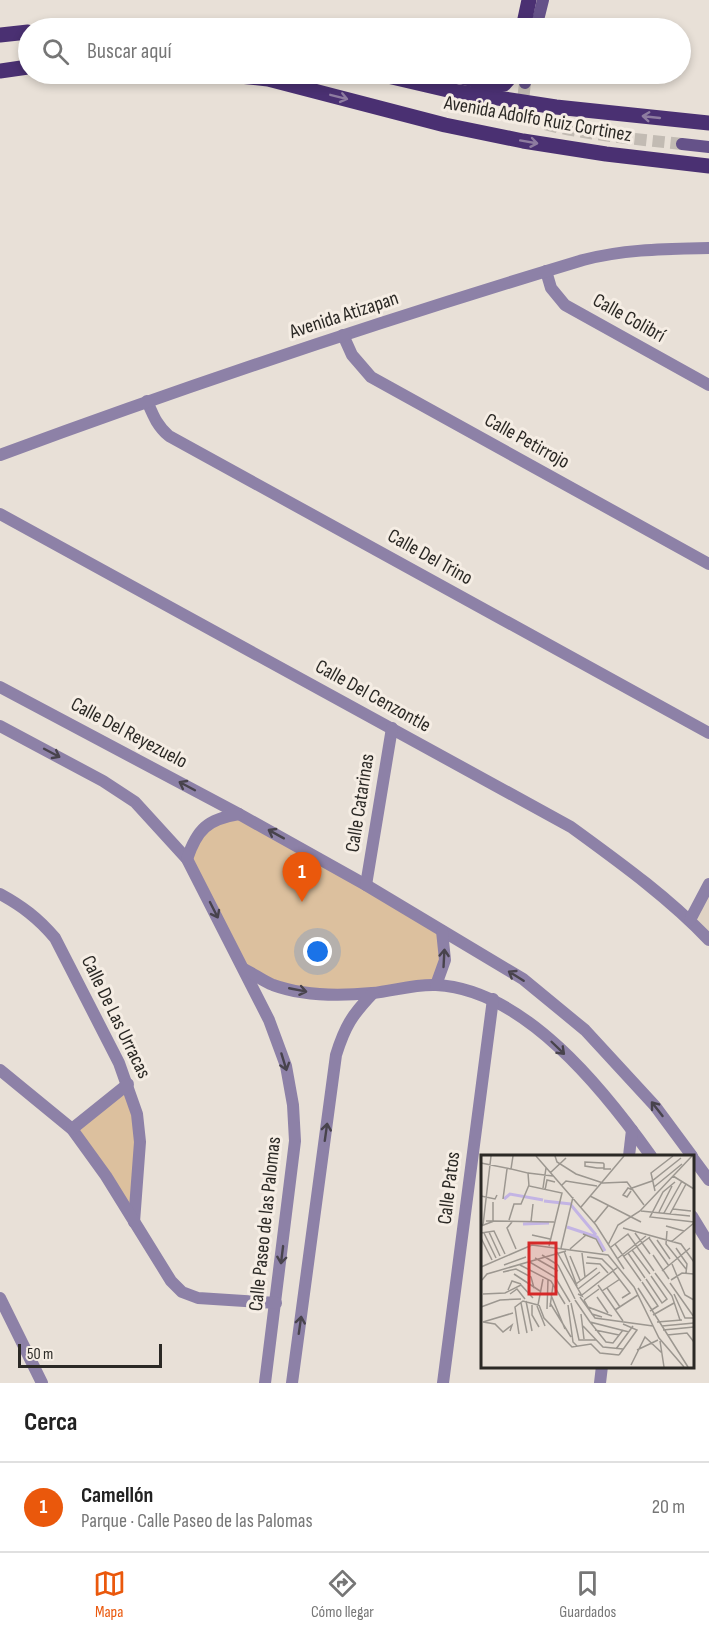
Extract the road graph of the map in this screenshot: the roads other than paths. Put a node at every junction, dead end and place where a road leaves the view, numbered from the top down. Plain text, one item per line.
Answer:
1 (529, 0) edge
2 (543, 0) edge
3 (525, 18) edge
4 (538, 18) edge
5 (18, 33) edge
6 (0, 35) edge
7 (18, 68) edge
8 (0, 71) edge
9 (284, 84) edge
10 (422, 84) edge
11 (709, 123) edge
12 (682, 144) tunnel mouth
13 (709, 147) edge
14 (709, 166) edge
15 (709, 248) edge
16 (546, 271) junction
17 (343, 335) junction
18 (709, 385) edge
19 (147, 401) junction
20 (0, 455) edge
21 (0, 514) edge
22 (709, 564) edge
23 (0, 687) edge
24 (0, 726) edge
25 (392, 728) junction
26 (709, 733) edge
27 (239, 814) junction
28 (187, 858) junction
29 (709, 884) edge
30 (366, 885) junction
31 (0, 894) edge
32 (690, 920) junction
33 (442, 931) junction
34 (709, 940) edge
35 (244, 969) junction
36 (436, 985) junction
37 (373, 993) junction
38 (493, 999) junction
39 (0, 1070) edge
40 (128, 1084) junction
41 (72, 1129) junction
42 (632, 1130) junction
43 (628, 1155) edge
44 (650, 1155) edge
45 (691, 1155) edge
46 (694, 1160) edge
47 (709, 1180) edge
48 (694, 1218) edge
49 (134, 1222) junction
50 (709, 1244) edge
51 (0, 1298) edge
52 (276, 1303) junction
53 (602, 1368) edge
54 (42, 1383) edge
55 (265, 1383) edge
56 (292, 1383) edge
57 (443, 1383) edge
58 (600, 1383) edge

1 - 3 main road
2 - 4 main road
5 - 6 main road
7 - 8 main road
9 -> 14 main road, Avenida Adolfo Ruiz Cortinez
11 -> 10 main road, Avenida Adolfo Ruiz Cortinez
12 - 13 main road
15 - 16 street, Avenida Atizapan
16 - 17 street, Avenida Atizapan
16 - 18 street, Calle Colibrí
17 - 19 street, Avenida Atizapan
17 - 22 street, Calle Petirrojo
19 - 20 street, Avenida Atizapan
19 - 26 street, Calle Del Trino
21 - 25 street, Calle Del Cenzontle
27 -> 23 street, Calle Del Reyezuelo
24 -> 28 street
25 - 30 street, Calle Catarinas
25 - 32 street, Calle Del Cenzontle
27 - 28 street
30 -> 27 street
28 -> 35 street, Calle Paseo de las Palomas
29 - 32 street
30 - 33 street
31 - 40 street, Calle De Las Urracas
32 - 34 street, Calle Del Cenzontle
36 -> 33 street
45 -> 33 street
35 -> 37 street
35 -> 52 street, Calle Paseo de las Palomas
36 - 37 street
36 - 38 street
56 -> 37 street
38 -> 42 street
38 - 57 street, Calle Patos
39 - 41 street
40 - 41 street
40 - 49 street, Calle De Las Urracas
41 - 49 street
42 - 43 street
42 - 44 street
46 - 47 street
48 - 50 street
49 - 52 street
51 - 54 street
52 - 55 street, Calle Paseo de las Palomas
53 - 58 street

